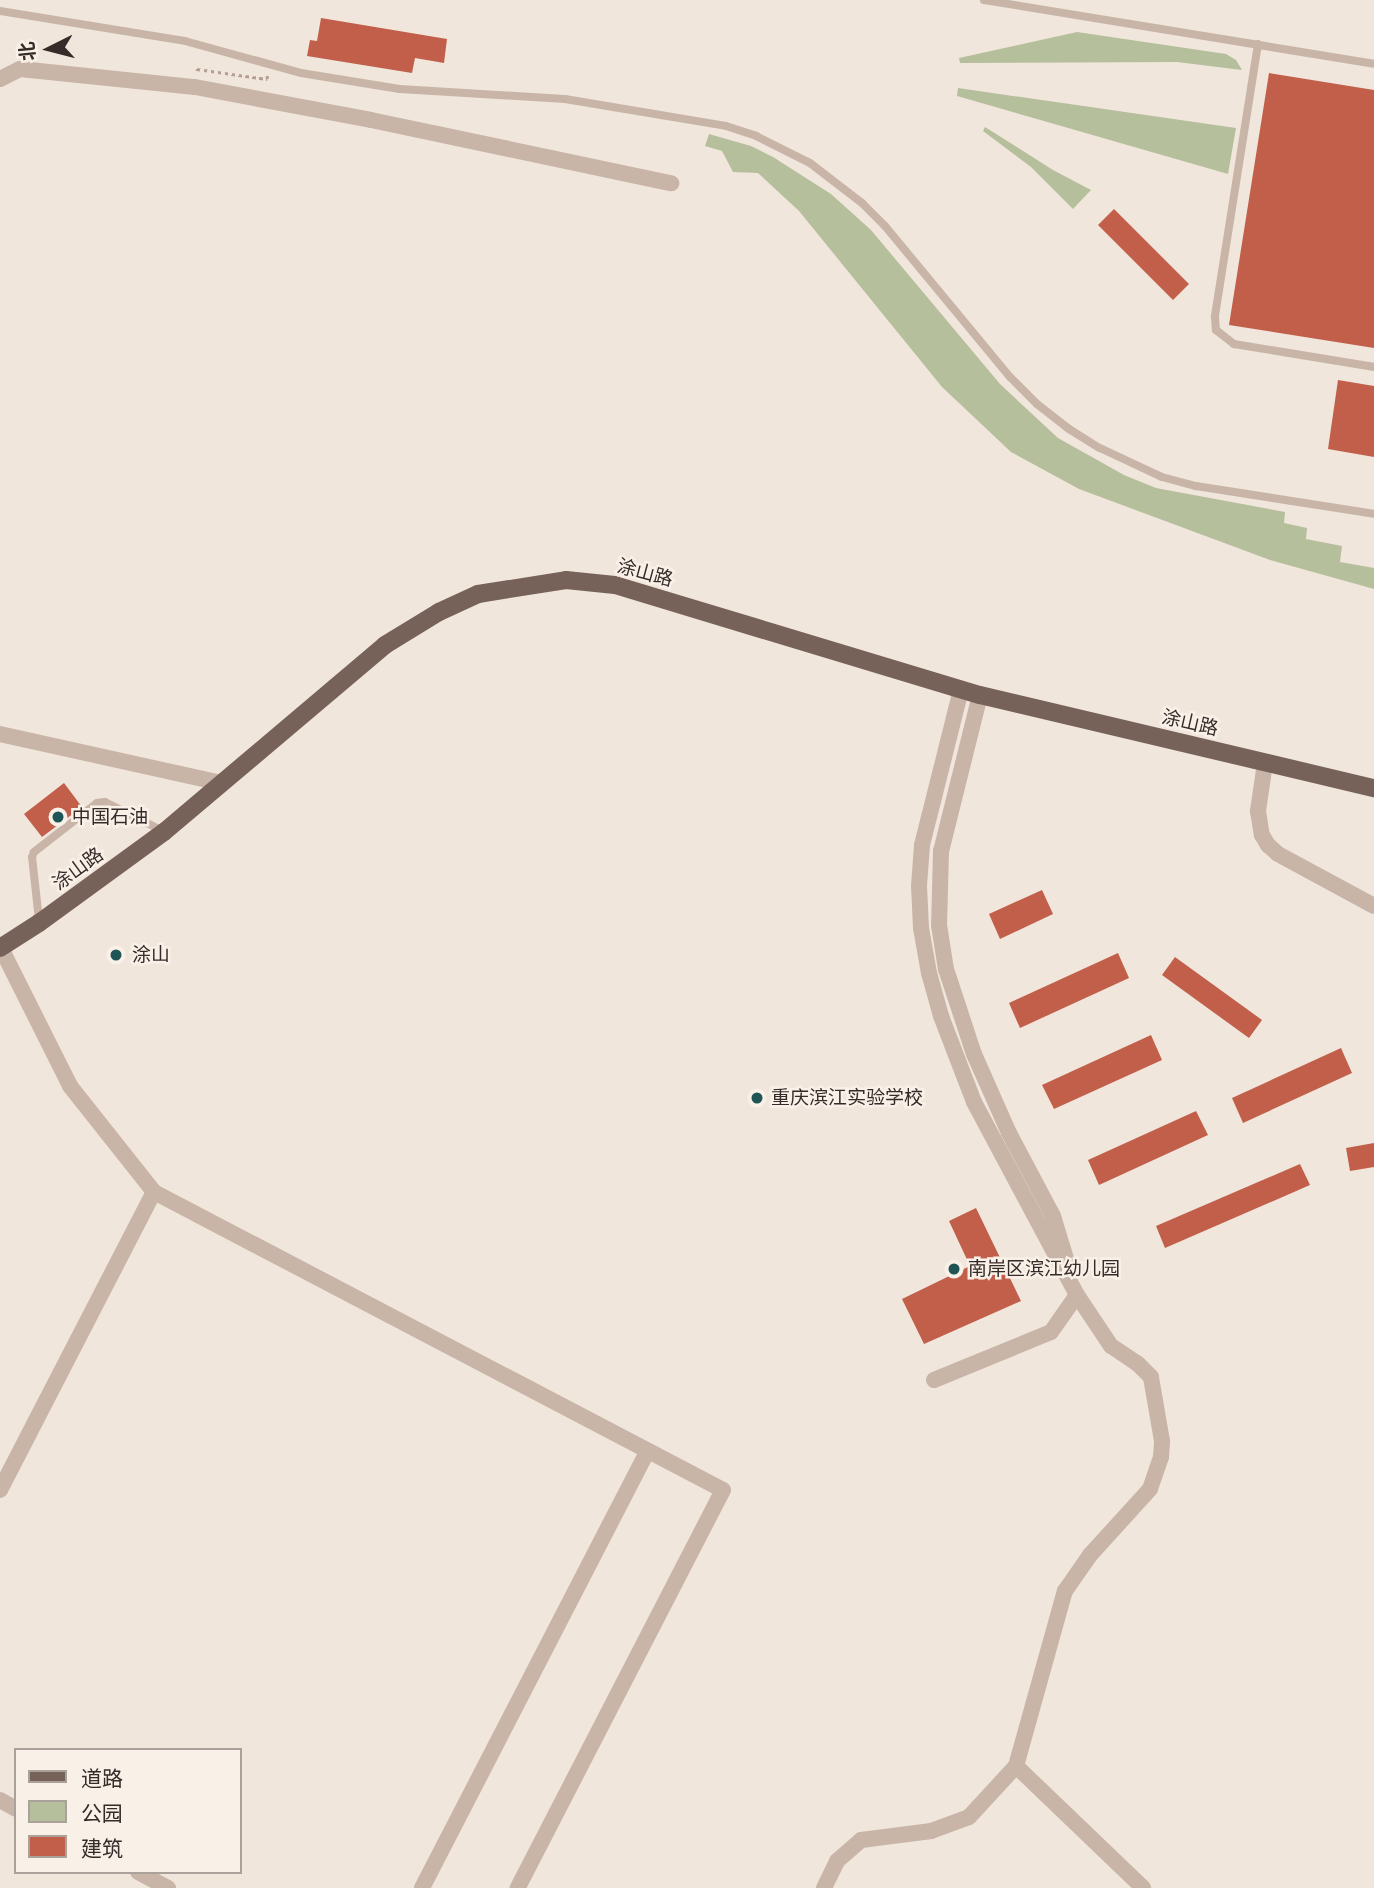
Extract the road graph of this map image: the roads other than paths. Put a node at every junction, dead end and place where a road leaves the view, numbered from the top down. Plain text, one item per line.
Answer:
1 (984, 0) edge
2 (0, 11) edge
3 (1258, 44) junction
4 (1374, 64) edge
5 (0, 79) edge
6 (671, 183) dead end
7 (1374, 367) edge
8 (1374, 514) edge
9 (961, 690) junction
10 (980, 695) junction
11 (0, 734) edge
12 (1265, 762) junction
13 (221, 783) junction
14 (1374, 788) edge
15 (164, 832) junction
16 (1374, 906) edge
17 (39, 923) junction
18 (0, 948) edge
19 (154, 1192) junction
20 (1077, 1295) junction
21 (934, 1380) dead end
22 (648, 1451) junction
23 (0, 1490) edge
24 (1016, 1766) junction
25 (142, 1874) edge
26 (168, 1888) edge
27 (422, 1888) edge
28 (518, 1888) edge
29 (824, 1888) edge
30 (1143, 1888) edge

1 - 3 lane
2 - 8 lane
3 - 4 lane
3 - 7 lane
5 - 6 street
9 - 10 main road, 涂山路
9 - 13 main road, 涂山路
9 - 20 street
10 - 12 main road, 涂山路
10 - 20 street
11 - 13 street
12 - 14 main road, 涂山路
12 - 16 street
13 - 15 main road, 涂山路
15 - 17 main road, 涂山路
15 - 17 lane
17 - 18 main road, 涂山路
18 - 19 street
19 - 22 street
19 - 23 street
20 - 21 street
20 - 24 street
22 - 27 street
22 - 28 street
24 - 29 street
24 - 30 street
25 - 26 street

